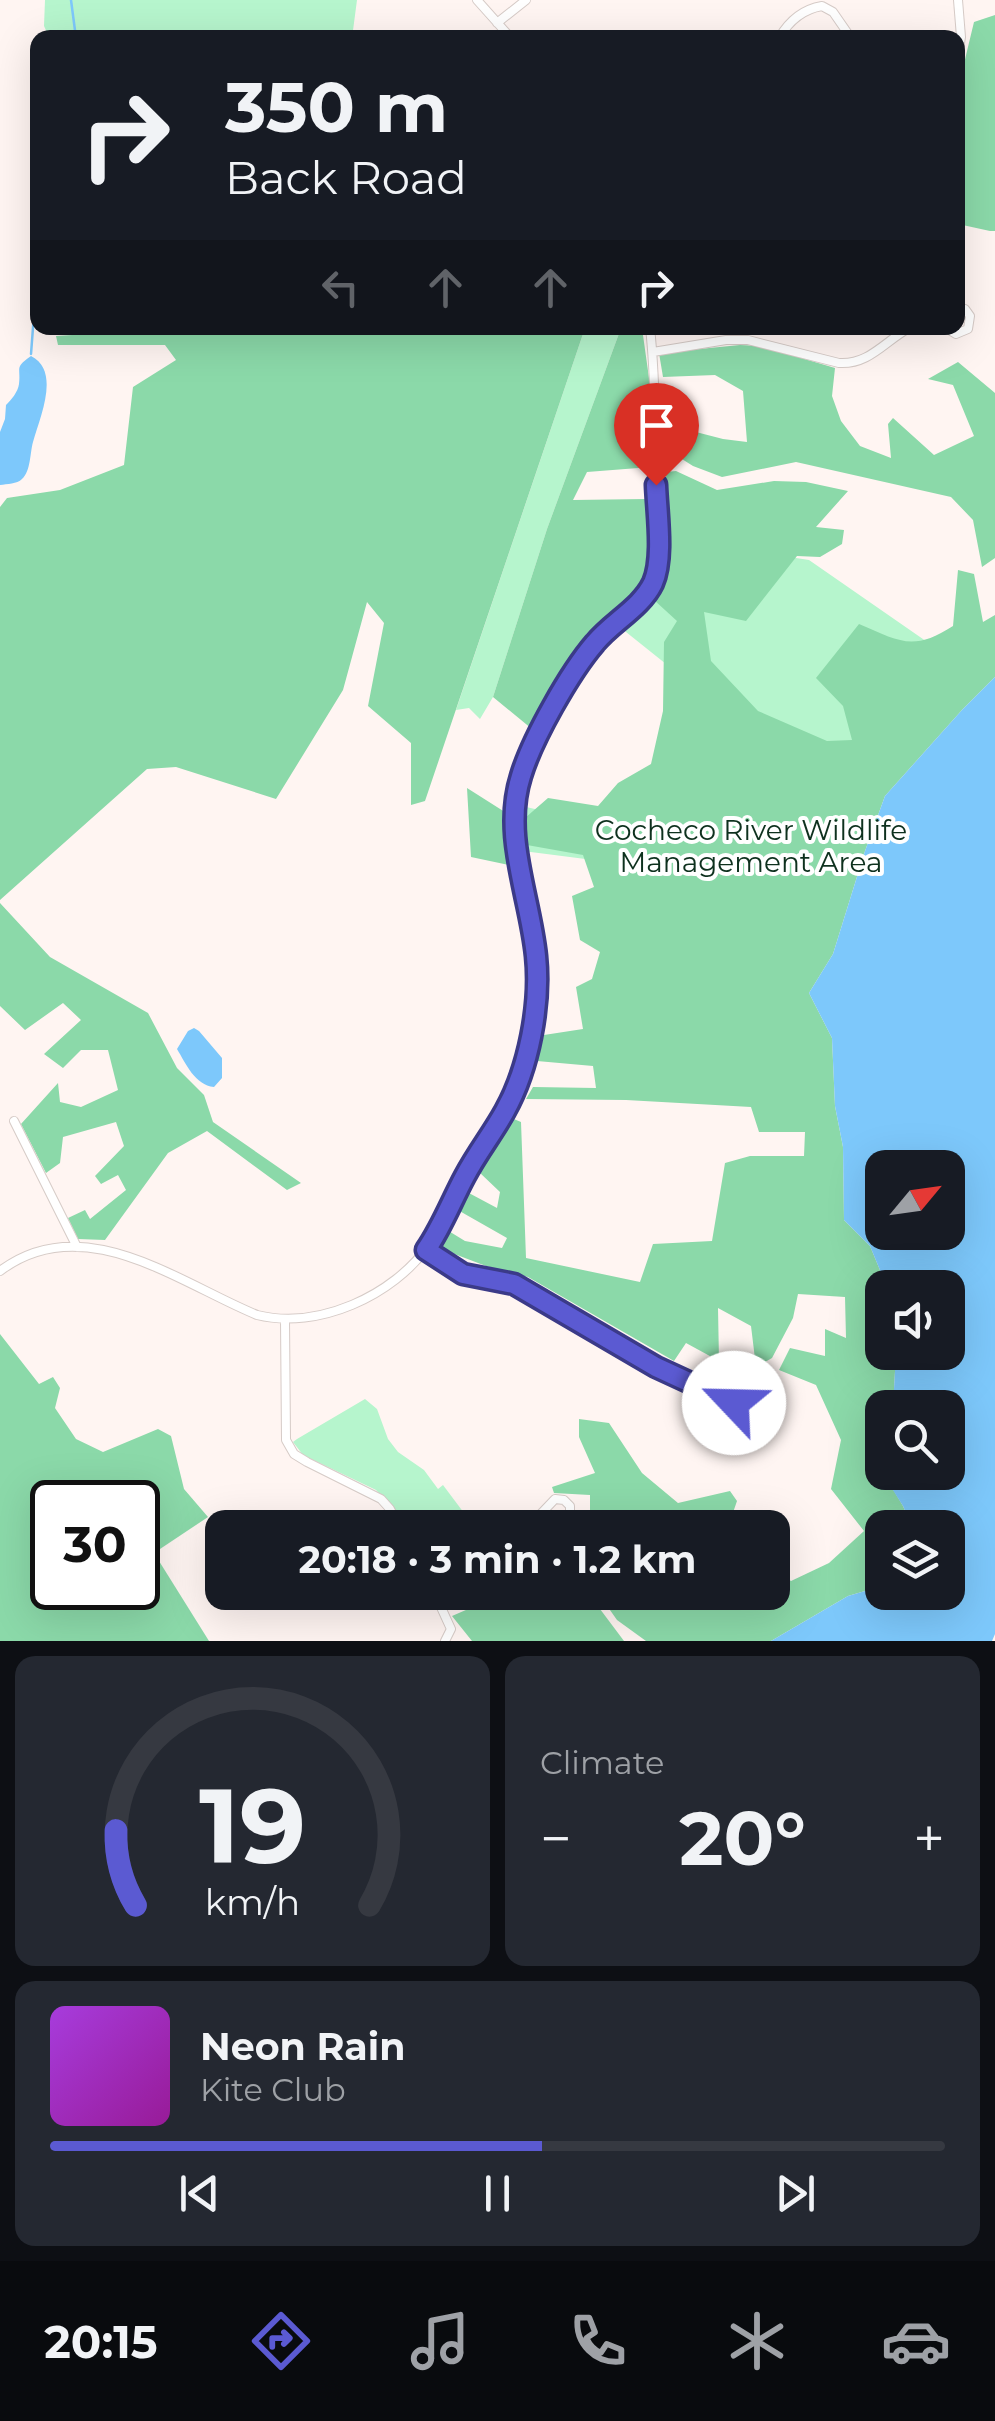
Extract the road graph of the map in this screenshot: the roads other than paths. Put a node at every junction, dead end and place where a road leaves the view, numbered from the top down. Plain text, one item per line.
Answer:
1 (476, 0) edge
2 (526, 0) edge
3 (958, 0) edge
4 (497, 22) junction
5 (504, 30) edge
6 (784, 30) edge
7 (845, 30) edge
8 (960, 30) edge
9 (651, 335) edge
10 (900, 335) edge
11 (653, 352) junction
12 (14, 1121) dead end
13 (77, 1247) junction
14 (426, 1250) junction
15 (0, 1271) edge
16 (542, 1302) junction
17 (536, 1312) dead end
18 (285, 1319) junction
19 (721, 1397) junction
20 (391, 1510) edge
21 (533, 1522) joint
22 (442, 1610) edge
23 (446, 1641) edge

1 - 4 street
2 - 4 street
3 - 8 street
4 - 5 street
6 - 7 street
9 - 11 street
10 - 11 street
11 - 14 street
12 - 13 street
13 - 15 street
13 - 18 street
14 - 16 street
14 - 18 street
16 - 17 street
16 - 19 street
18 - 20 street
19 - 19 street
21 - 21 street
22 - 23 street

